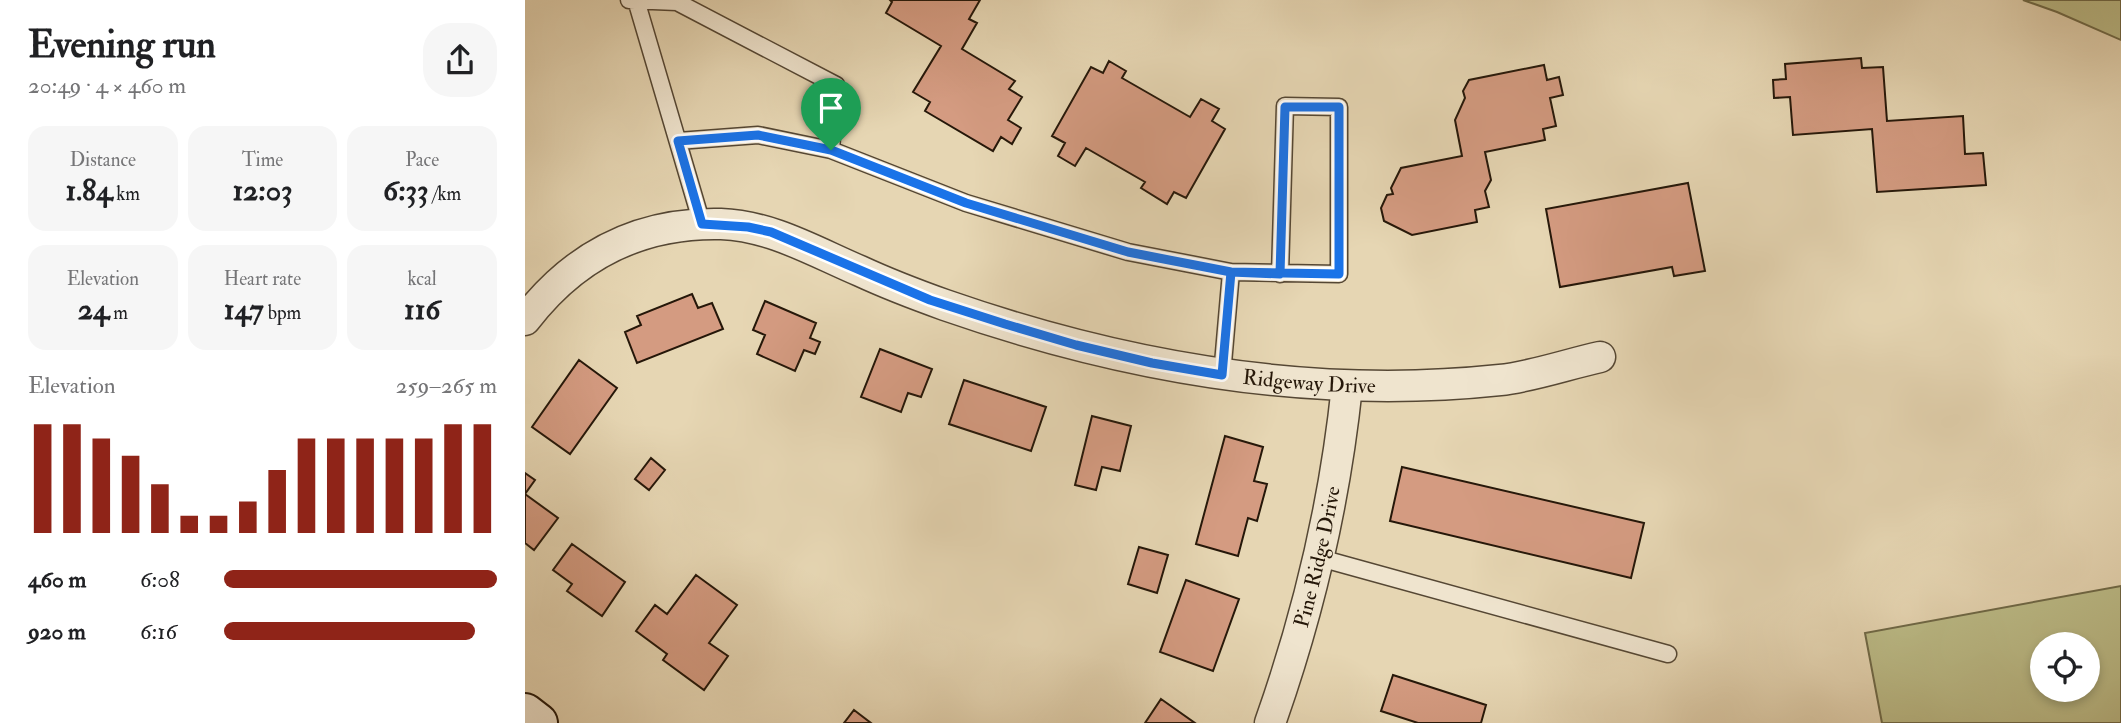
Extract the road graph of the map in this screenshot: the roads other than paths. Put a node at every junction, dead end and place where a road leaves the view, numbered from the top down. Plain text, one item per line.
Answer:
1 (629, 0) edge
2 (636, 0) edge
3 (678, 141) junction
4 (831, 150) junction
5 (702, 224) junction
6 (1231, 272) junction
7 (1280, 274) junction
8 (525, 320) edge
9 (1600, 357) dead end
10 (1222, 375) junction
11 (1347, 386) junction
12 (1319, 558) junction
13 (1668, 654) dead end
14 (525, 713) edge
15 (538, 723) edge
16 (1270, 723) edge

1 - 2 lane
2 - 3 lane
2 - 4 lane
3 - 4 lane
3 - 5 lane
4 - 6 lane
5 - 8 street, Ridgeway Drive
5 - 10 street, Ridgeway Drive
6 - 7 lane
6 - 10 lane
7 - 7 lane
9 - 11 street, Ridgeway Drive
10 - 11 street, Ridgeway Drive
11 - 12 street, Pine Ridge Drive
12 - 13 lane
12 - 16 street, Pine Ridge Drive
14 - 15 street

